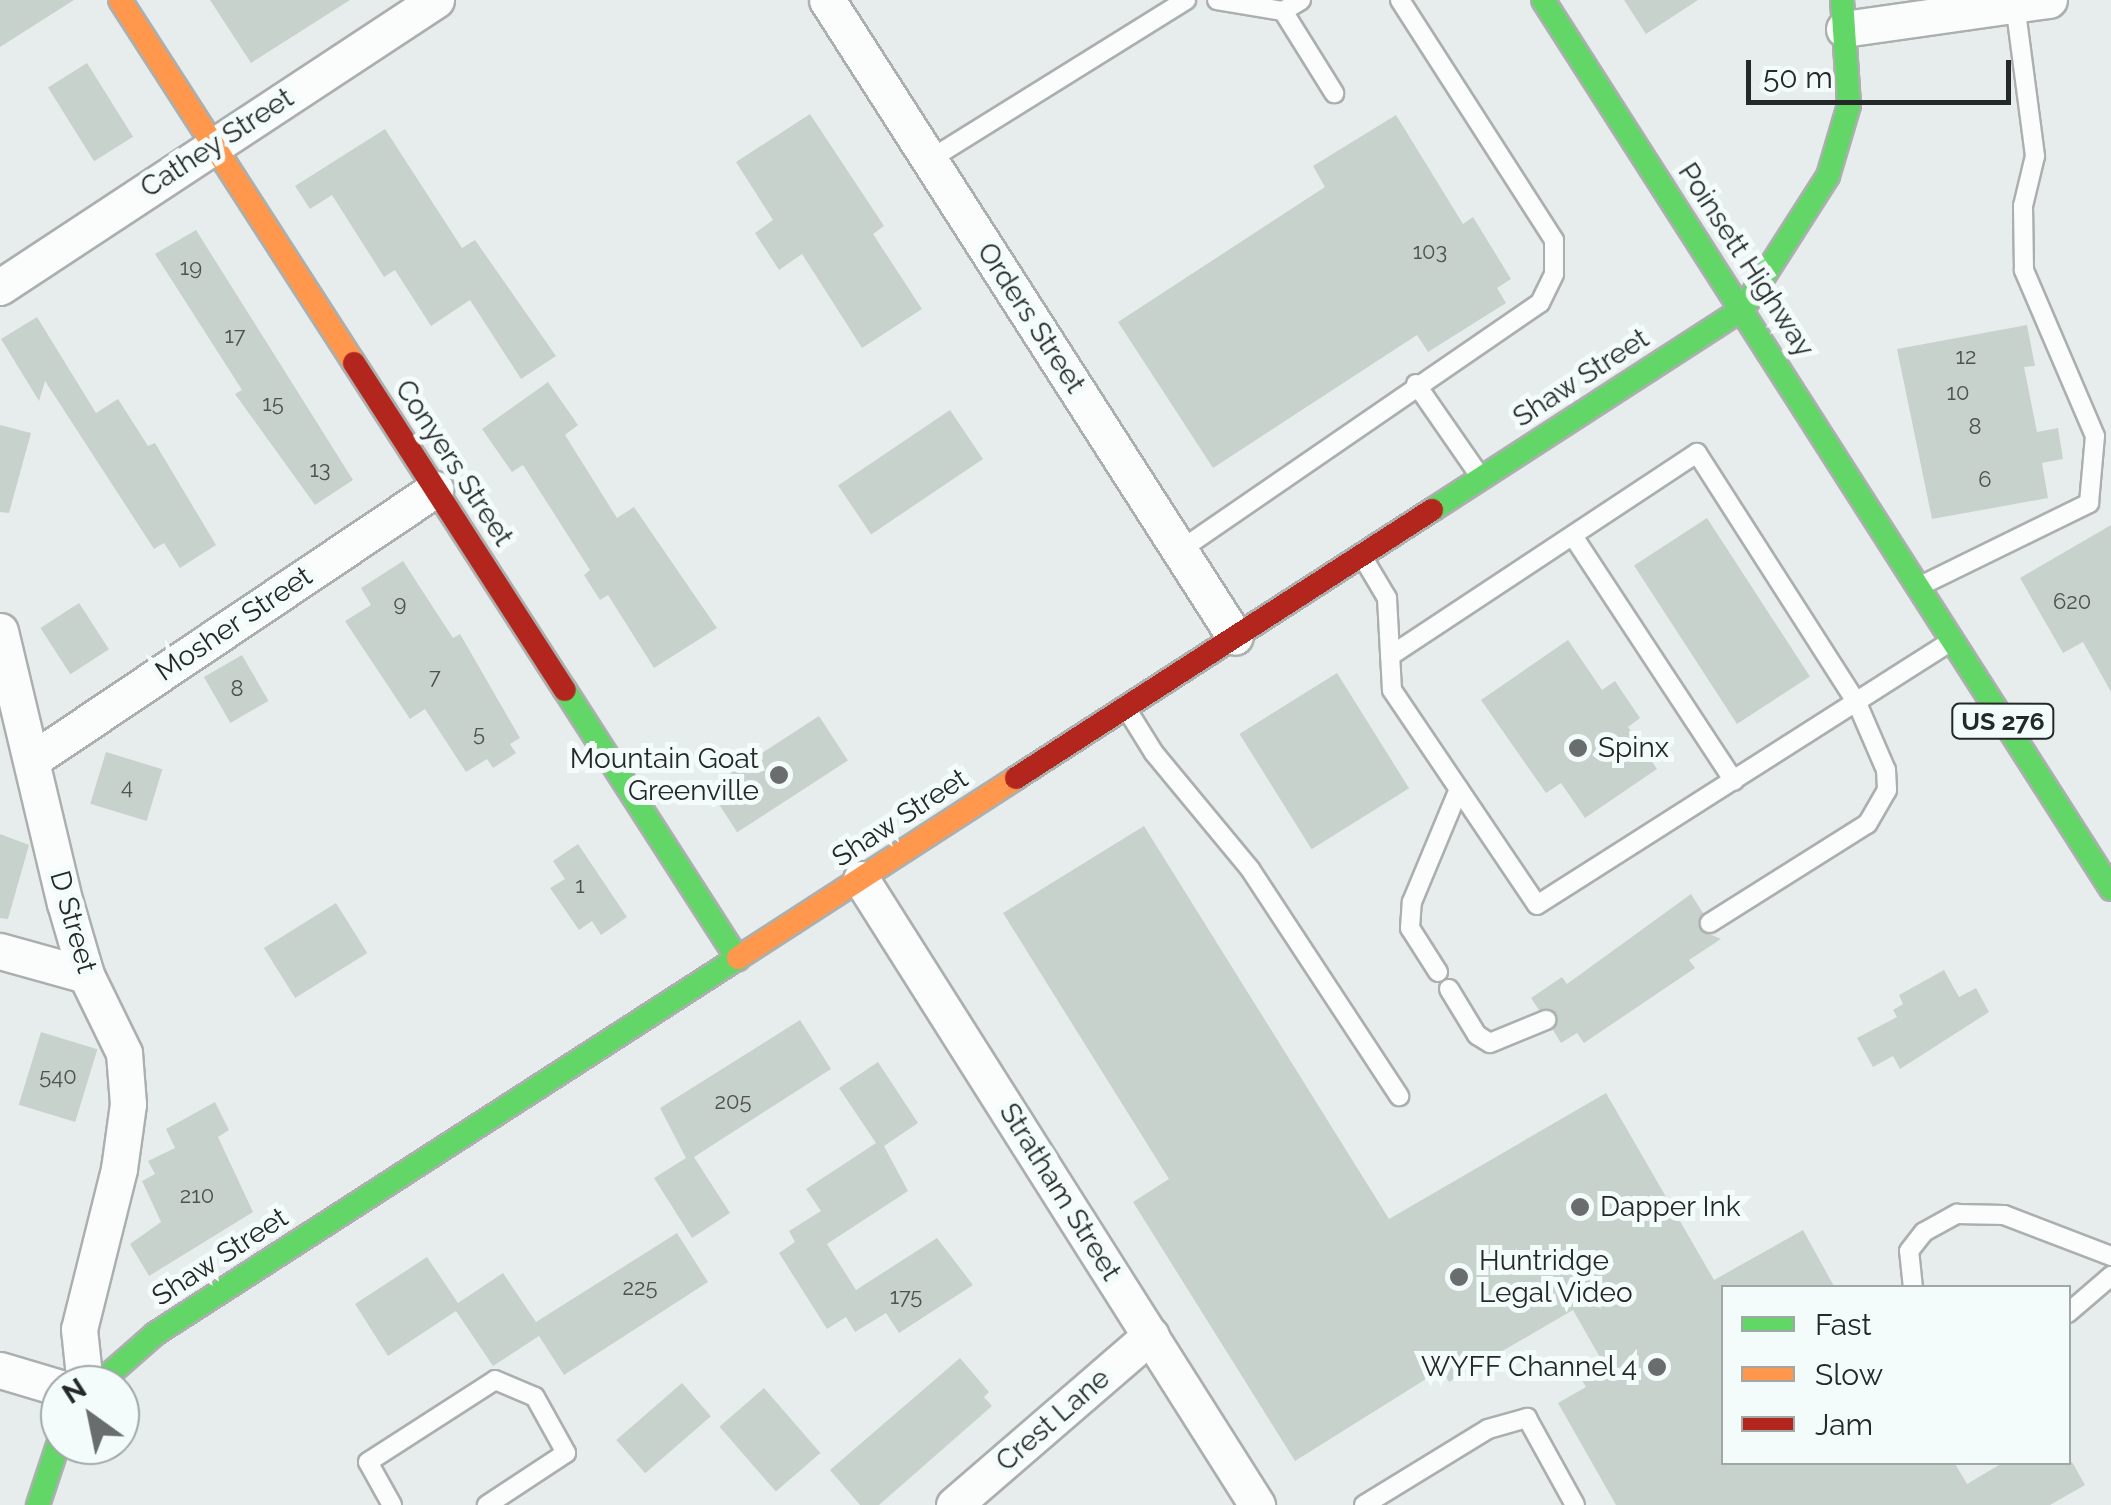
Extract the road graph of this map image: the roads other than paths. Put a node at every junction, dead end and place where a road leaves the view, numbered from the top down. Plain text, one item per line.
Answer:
1 (120, 0) edge
2 (436, 0) edge
3 (827, 0) edge
4 (1186, 0) edge
5 (1216, 0) edge
6 (1302, 0) edge
7 (1400, 0) edge
8 (1543, 0) edge
9 (2032, 2) edge
10 (1283, 11) junction
11 (1843, 15) edge
12 (1334, 94) dead end
13 (213, 145) junction
14 (930, 160) junction
15 (0, 287) edge
16 (1742, 309) junction
17 (1416, 384) junction
18 (1481, 478) junction
19 (435, 489) junction
20 (1573, 536) junction
21 (1179, 551) junction
22 (1362, 556) junction
23 (1917, 587) junction
24 (0, 631) edge
25 (1235, 637) junction
26 (1952, 642) junction
27 (1390, 656) junction
28 (1857, 703) junction
29 (1126, 708) junction
30 (32, 760) junction
31 (1734, 781) junction
32 (1459, 789) junction
33 (860, 879) junction
34 (2111, 889) edge
35 (1710, 923) dead end
36 (0, 950) edge
37 (738, 958) junction
38 (1438, 972) dead end
39 (86, 974) junction
40 (1449, 989) dead end
41 (1546, 1020) dead end
42 (1398, 1096) dead end
43 (2111, 1256) edge
44 (2111, 1276) edge
45 (1912, 1285) edge
46 (2071, 1310) edge
47 (1151, 1335) junction
48 (83, 1365) edge
49 (119, 1365) edge
50 (0, 1370) edge
51 (40, 1382) edge
52 (51, 1465) edge
53 (38, 1505) edge
54 (392, 1505) edge
55 (487, 1505) edge
56 (954, 1505) edge
57 (1257, 1505) edge
58 (1364, 1505) edge
59 (1575, 1505) edge

1 - 13 main road, Conyers Street
2 - 13 street, Cathey Street
3 - 14 street, Orders Street
4 - 14 lane
5 - 10 lane
6 - 10 lane
7 - 17 lane
8 - 16 main road, Poinsett Highway / US 276
9 - 11 street
9 - 23 lane
10 - 12 lane
11 - 16 main road
13 - 15 street, Cathey Street
13 - 19 main road, Conyers Street
14 - 21 street, Orders Street
16 - 18 main road, Shaw Street
16 - 23 main road, Poinsett Highway / US 276
17 - 18 lane
17 - 21 lane
18 - 22 main road, Shaw Street
19 - 30 street, Mosher Street
19 - 37 main road, Conyers Street
20 - 27 lane
20 - 28 lane
20 - 31 lane
21 - 25 street, Orders Street
22 - 25 main road, Shaw Street
22 - 27 lane
23 - 26 main road, US 276
24 - 30 street, D Street
25 - 29 main road, Shaw Street
26 - 28 lane
26 - 34 main road, US 276
27 - 32 lane
28 - 31 lane
28 - 35 lane
29 - 33 main road, Shaw Street
29 - 42 lane
30 - 39 street, D Street
31 - 32 lane
32 - 38 lane
33 - 37 main road, Shaw Street
33 - 47 street, Stratham Street
36 - 39 street
37 - 49 main road, Shaw Street
39 - 48 street, D Street
40 - 41 lane
43 - 45 lane
44 - 46 lane
47 - 56 street, Crest Lane
47 - 57 street, Stratham Street
50 - 51 street
52 - 53 main road
54 - 55 lane
58 - 59 lane

